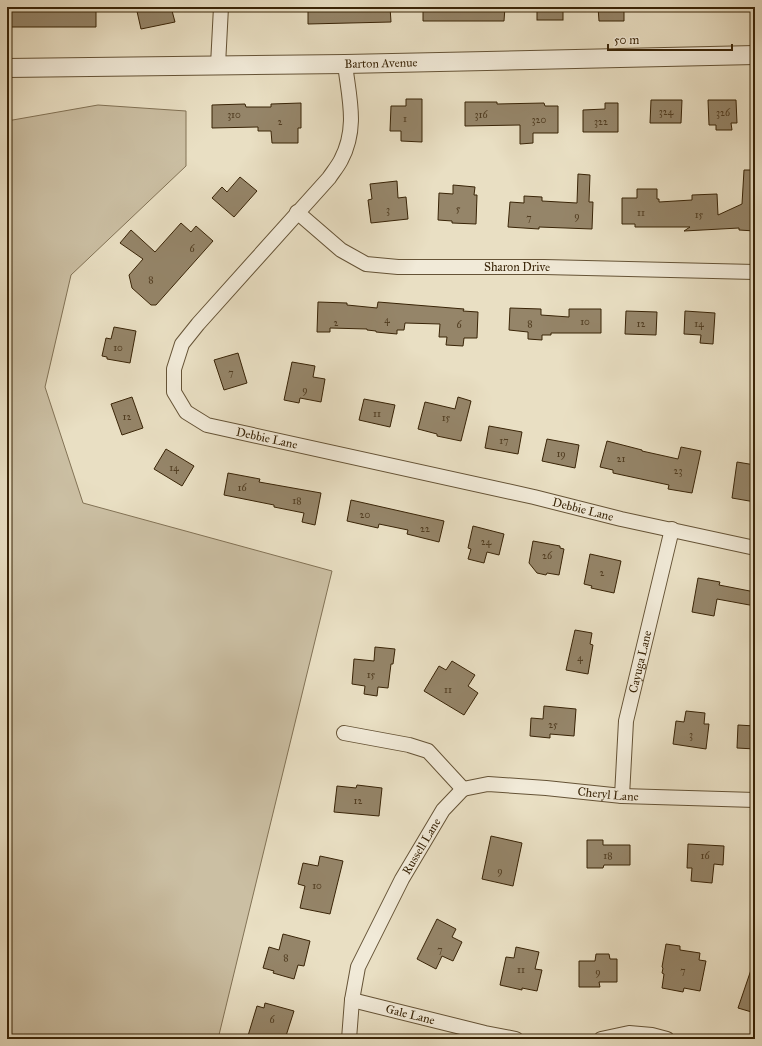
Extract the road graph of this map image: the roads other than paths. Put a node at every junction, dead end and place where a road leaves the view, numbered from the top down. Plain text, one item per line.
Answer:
1 (221, 7) edge
2 (755, 55) edge
3 (345, 64) junction
4 (218, 65) junction
5 (7, 68) edge
6 (297, 212) junction
7 (755, 272) edge
8 (672, 530) junction
9 (755, 548) edge
10 (344, 733) dead end
11 (463, 789) junction
12 (622, 796) junction
13 (755, 800) edge
14 (352, 1000) junction
15 (349, 1039) edge
16 (516, 1039) edge
17 (602, 1039) edge
18 (667, 1039) edge

1 - 4 street
2 - 3 street, Barton Avenue
3 - 4 street, Barton Avenue
3 - 6 street, Debbie Lane
4 - 5 street, Barton Avenue
6 - 7 street, Sharon Drive
6 - 8 street, Debbie Lane
8 - 9 street, Debbie Lane
8 - 12 street, Cayuga Lane
10 - 11 street
11 - 12 street, Cheryl Lane
11 - 14 street, Russell Lane
12 - 13 street, Cheryl Lane
14 - 15 street, Russell Lane
14 - 16 street, Gale Lane
17 - 18 street

